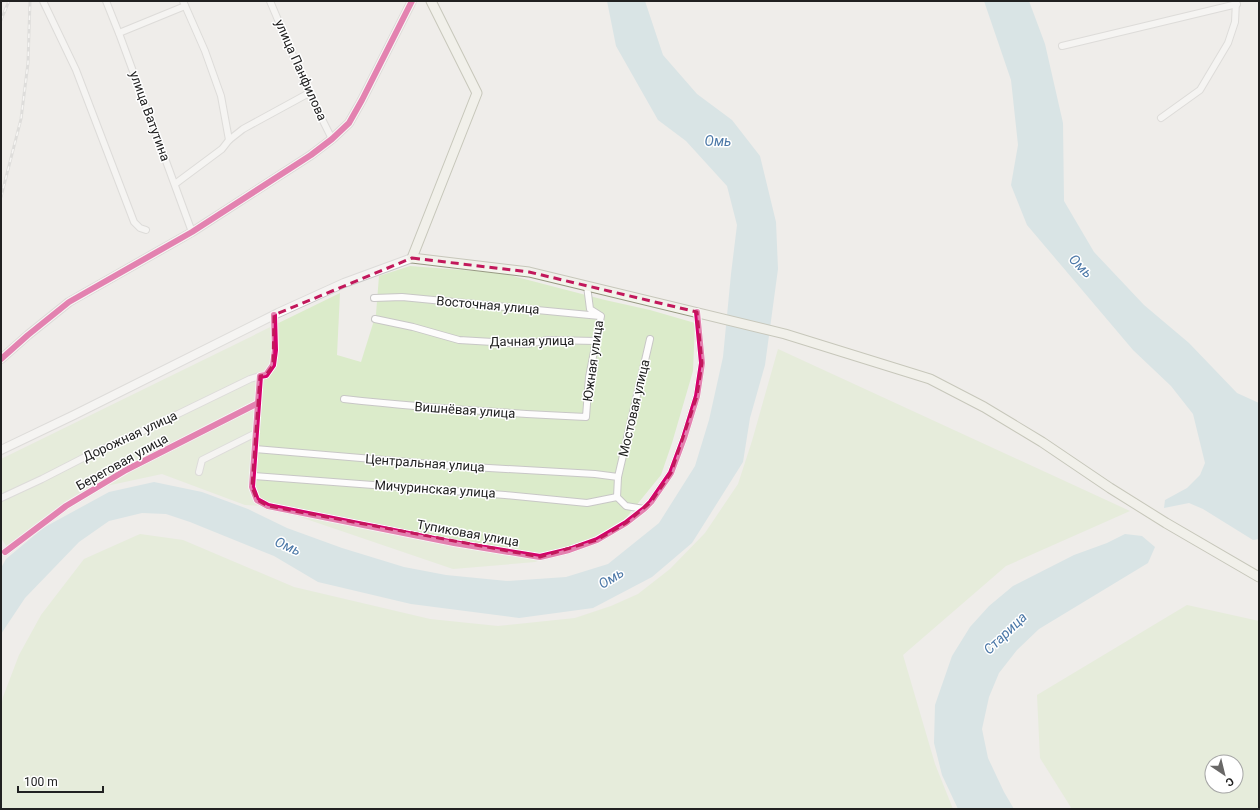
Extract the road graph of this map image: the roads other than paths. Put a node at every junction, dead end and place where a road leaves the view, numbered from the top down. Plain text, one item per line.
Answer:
1 (43, 1) edge
2 (106, 1) edge
3 (270, 1) edge
4 (412, 1) edge
5 (431, 1) edge
6 (1236, 3) edge
7 (184, 4) edge
8 (119, 33) junction
9 (1062, 46) dead end
10 (309, 93) junction
11 (1161, 118) dead end
12 (332, 139) junction
13 (229, 140) junction
14 (175, 184) junction
15 (146, 230) dead end
16 (192, 232) junction
17 (412, 258) junction
18 (587, 286) junction
19 (374, 298) dead end
20 (698, 313) junction
21 (274, 315) junction
22 (601, 316) junction
23 (375, 319) dead end
24 (650, 339) dead end
25 (596, 341) junction
26 (1, 359) edge
27 (260, 376) junction
28 (344, 399) dead end
29 (258, 404) junction
30 (586, 417) joint
31 (256, 433) junction
32 (255, 449) junction
33 (1, 450) edge
34 (199, 472) dead end
35 (253, 476) junction
36 (618, 477) junction
37 (617, 497) junction
38 (1, 498) edge
39 (644, 509) junction
40 (5, 552) dead end
41 (1259, 577) edge

1 - 15 street
2 - 8 street, улица Ватутина
3 - 10 street, улица Панфилова
4 - 12 street
5 - 17 main road
6 - 9 street
6 - 11 street
7 - 8 street
7 - 13 street
8 - 14 street, улица Ватутина
10 - 12 street, улица Панфилова
10 - 13 street
12 - 16 street
13 - 14 street
14 - 16 street, улица Ватутина
16 - 26 street
17 - 18 main road
17 - 21 street
18 - 20 main road
18 - 22 street, Южная улица
19 - 22 street, Восточная улица
20 - 39 street, Тупиковая улица
20 - 41 main road
21 - 27 street
21 - 33 street
22 - 25 street, Южная улица
23 - 25 street, Дачная улица
24 - 36 street, Мостовая улица
25 - 30 street, Южная улица
27 - 29 street
27 - 38 street, Дорожная улица
28 - 30 street, Вишнёвая улица
29 - 31 street
29 - 40 street, Береговая улица
31 - 32 street
31 - 34 street
32 - 35 street
32 - 36 street, Центральная улица
35 - 37 street, Мичуринская улица
35 - 39 street, Тупиковая улица
36 - 37 street, Мостовая улица
37 - 39 street

